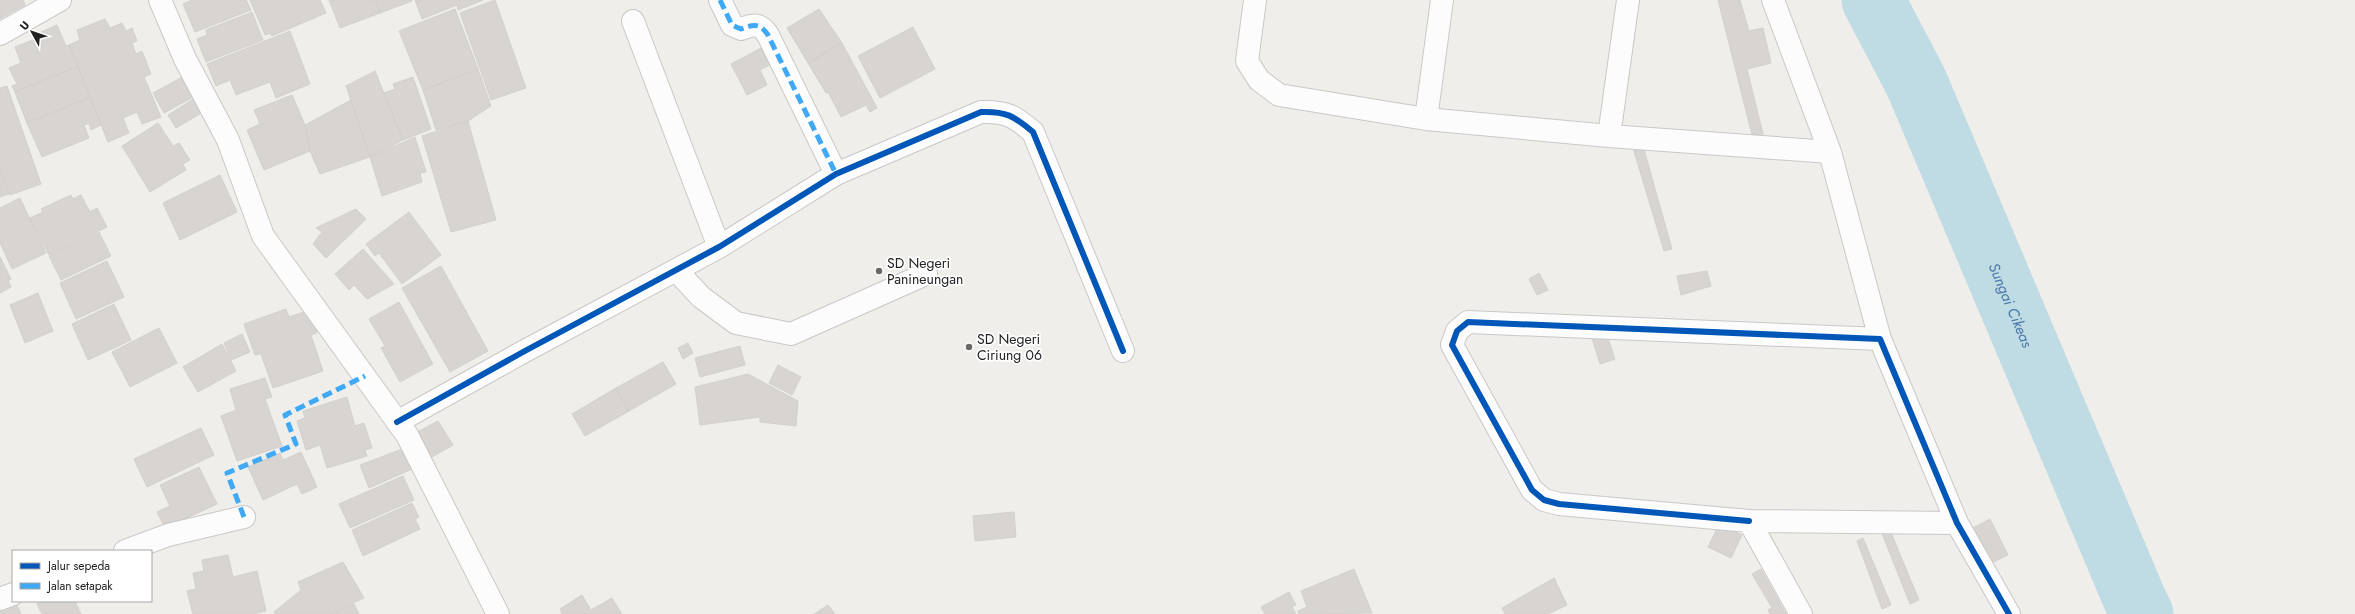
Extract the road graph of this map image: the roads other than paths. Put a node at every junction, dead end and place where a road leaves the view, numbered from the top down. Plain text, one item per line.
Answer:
1 (60, 0) edge
2 (160, 0) edge
3 (720, 0) edge
4 (1256, 0) edge
5 (1442, 0) edge
6 (1628, 0) edge
7 (1773, 0) edge
8 (633, 21) dead end
9 (0, 34) edge
10 (1426, 119) junction
11 (1608, 136) junction
12 (1830, 152) junction
13 (836, 174) junction
14 (719, 247) junction
15 (676, 270) junction
16 (926, 274) dead end
17 (1880, 339) junction
18 (1124, 351) dead end
19 (397, 422) junction
20 (244, 517) dead end
21 (1749, 521) junction
22 (1957, 524) junction
23 (128, 550) edge
24 (12, 594) edge
25 (0, 599) edge
26 (498, 614) edge
27 (1801, 614) edge
28 (2009, 614) edge

1 - 9 street
2 - 19 street
3 - 13 street
4 - 10 street
5 - 10 street
6 - 11 street
7 - 12 street
8 - 14 street
10 - 11 street
11 - 12 street
12 - 17 street
13 - 14 street
13 - 18 street
14 - 15 street
15 - 16 street
15 - 19 street
17 - 21 street
17 - 22 street
19 - 26 street
20 - 23 street
21 - 22 street
21 - 27 street
22 - 28 street
24 - 25 street

